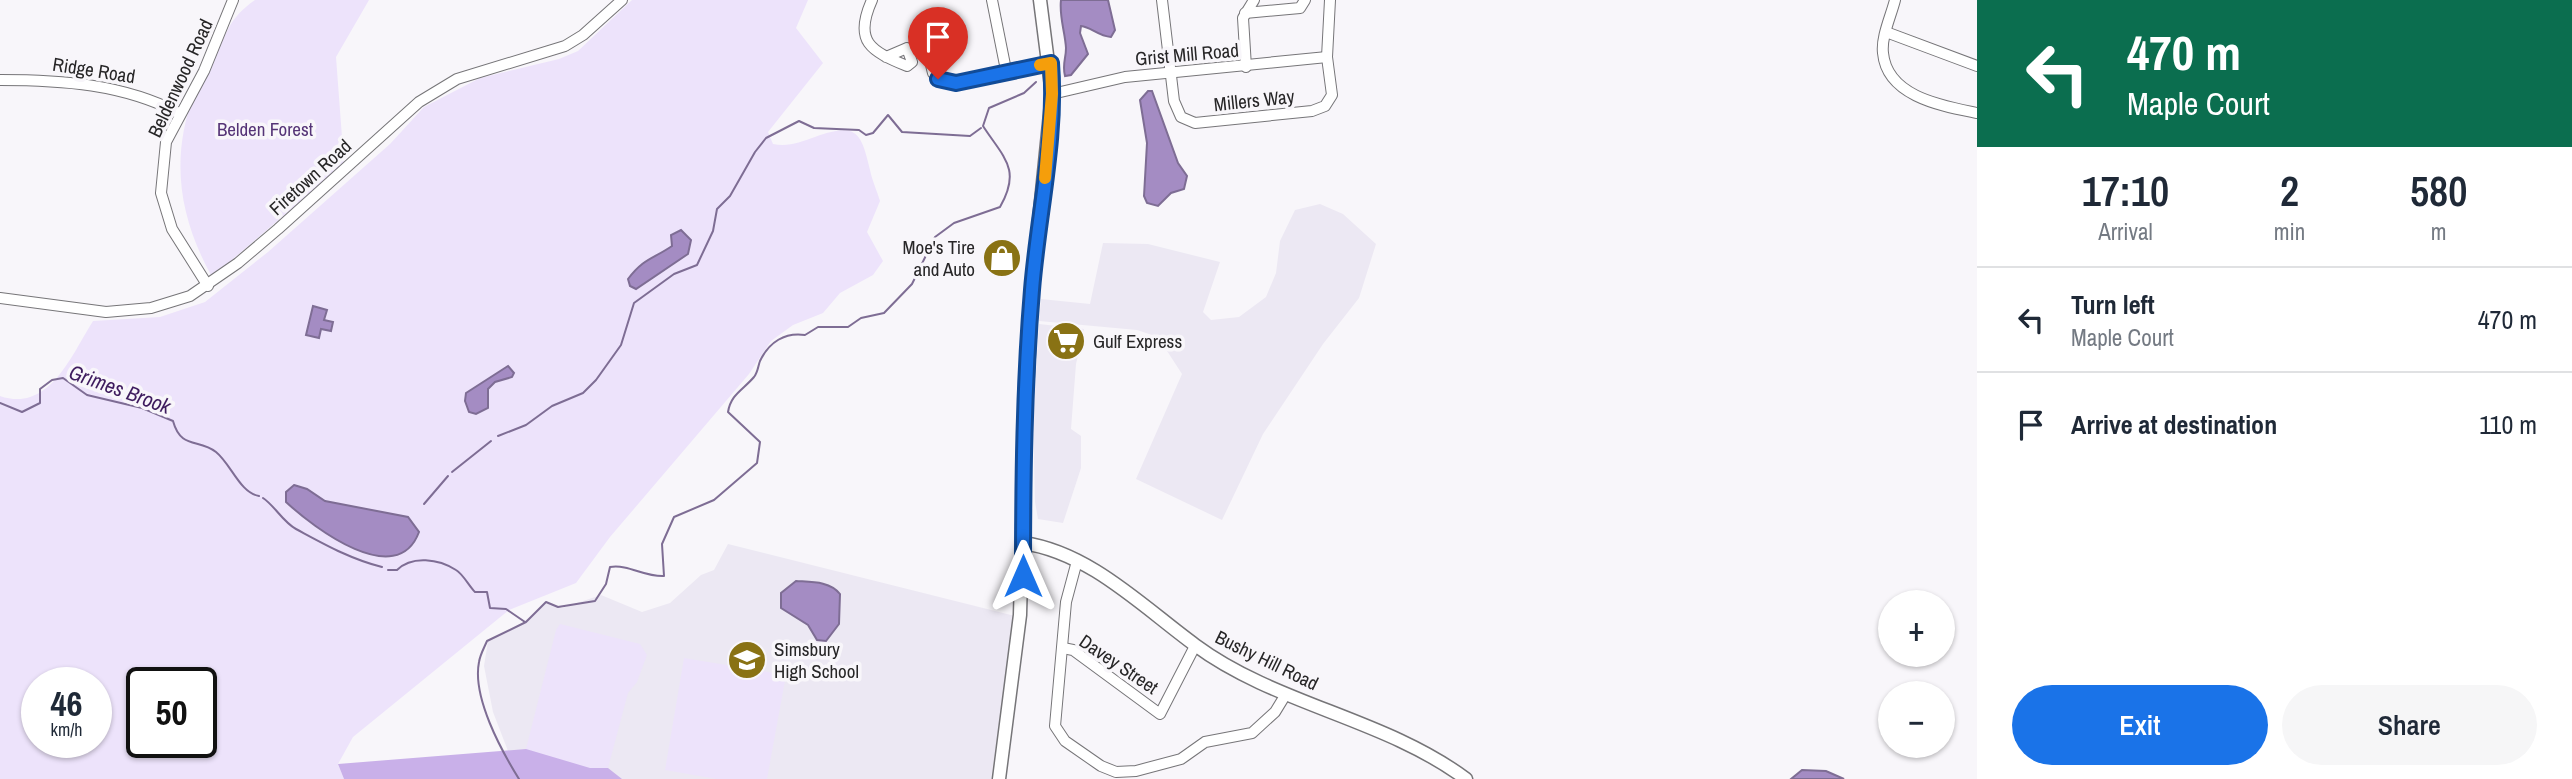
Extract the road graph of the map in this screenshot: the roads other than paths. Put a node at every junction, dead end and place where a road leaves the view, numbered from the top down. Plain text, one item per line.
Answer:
1 (233, 0) edge
2 (622, 0) edge
3 (872, 0) edge
4 (992, 0) edge
5 (1040, 0) edge
6 (1162, 0) edge
7 (1254, 0) edge
8 (1305, 0) edge
9 (1330, 0) edge
10 (1895, 0) edge
11 (1245, 13) junction
12 (1886, 32) junction
13 (924, 36) dead end
14 (886, 57) dead end
15 (1326, 57) junction
16 (1051, 63) junction
17 (1977, 66) edge
18 (1246, 67) junction
19 (1006, 70) junction
20 (1170, 73) junction
21 (0, 80) edge
22 (1052, 94) junction
23 (178, 113) junction
24 (1977, 113) edge
25 (208, 286) junction
26 (0, 298) edge
27 (1023, 544) junction
28 (1077, 561) junction
29 (1195, 646) junction
30 (1063, 649) junction
31 (1286, 694) junction
32 (999, 779) edge
33 (1466, 779) edge

1 - 23 street, Beldenwood Road
2 - 25 street, Firetown Road
3 - 14 street
4 - 19 street
5 - 16 main road
6 - 20 street
7 - 11 street
8 - 11 street
9 - 15 street
10 - 12 street
11 - 18 street
12 - 17 street
12 - 24 street
13 - 19 street
15 - 18 street, Grist Mill Road
15 - 20 street, Millers Way
16 - 19 street
16 - 22 main road
18 - 20 street, Grist Mill Road
20 - 22 street, Grist Mill Road
21 - 23 street, Ridge Road
22 - 27 main road
23 - 25 street, Beldenwood Road
25 - 26 street, Firetown Road
27 - 28 main road, Bushy Hill Road
27 - 32 main road
28 - 29 main road, Bushy Hill Road
28 - 30 street
29 - 30 street, Davey Street
29 - 31 main road, Bushy Hill Road
30 - 31 street
31 - 33 main road, Bushy Hill Road

